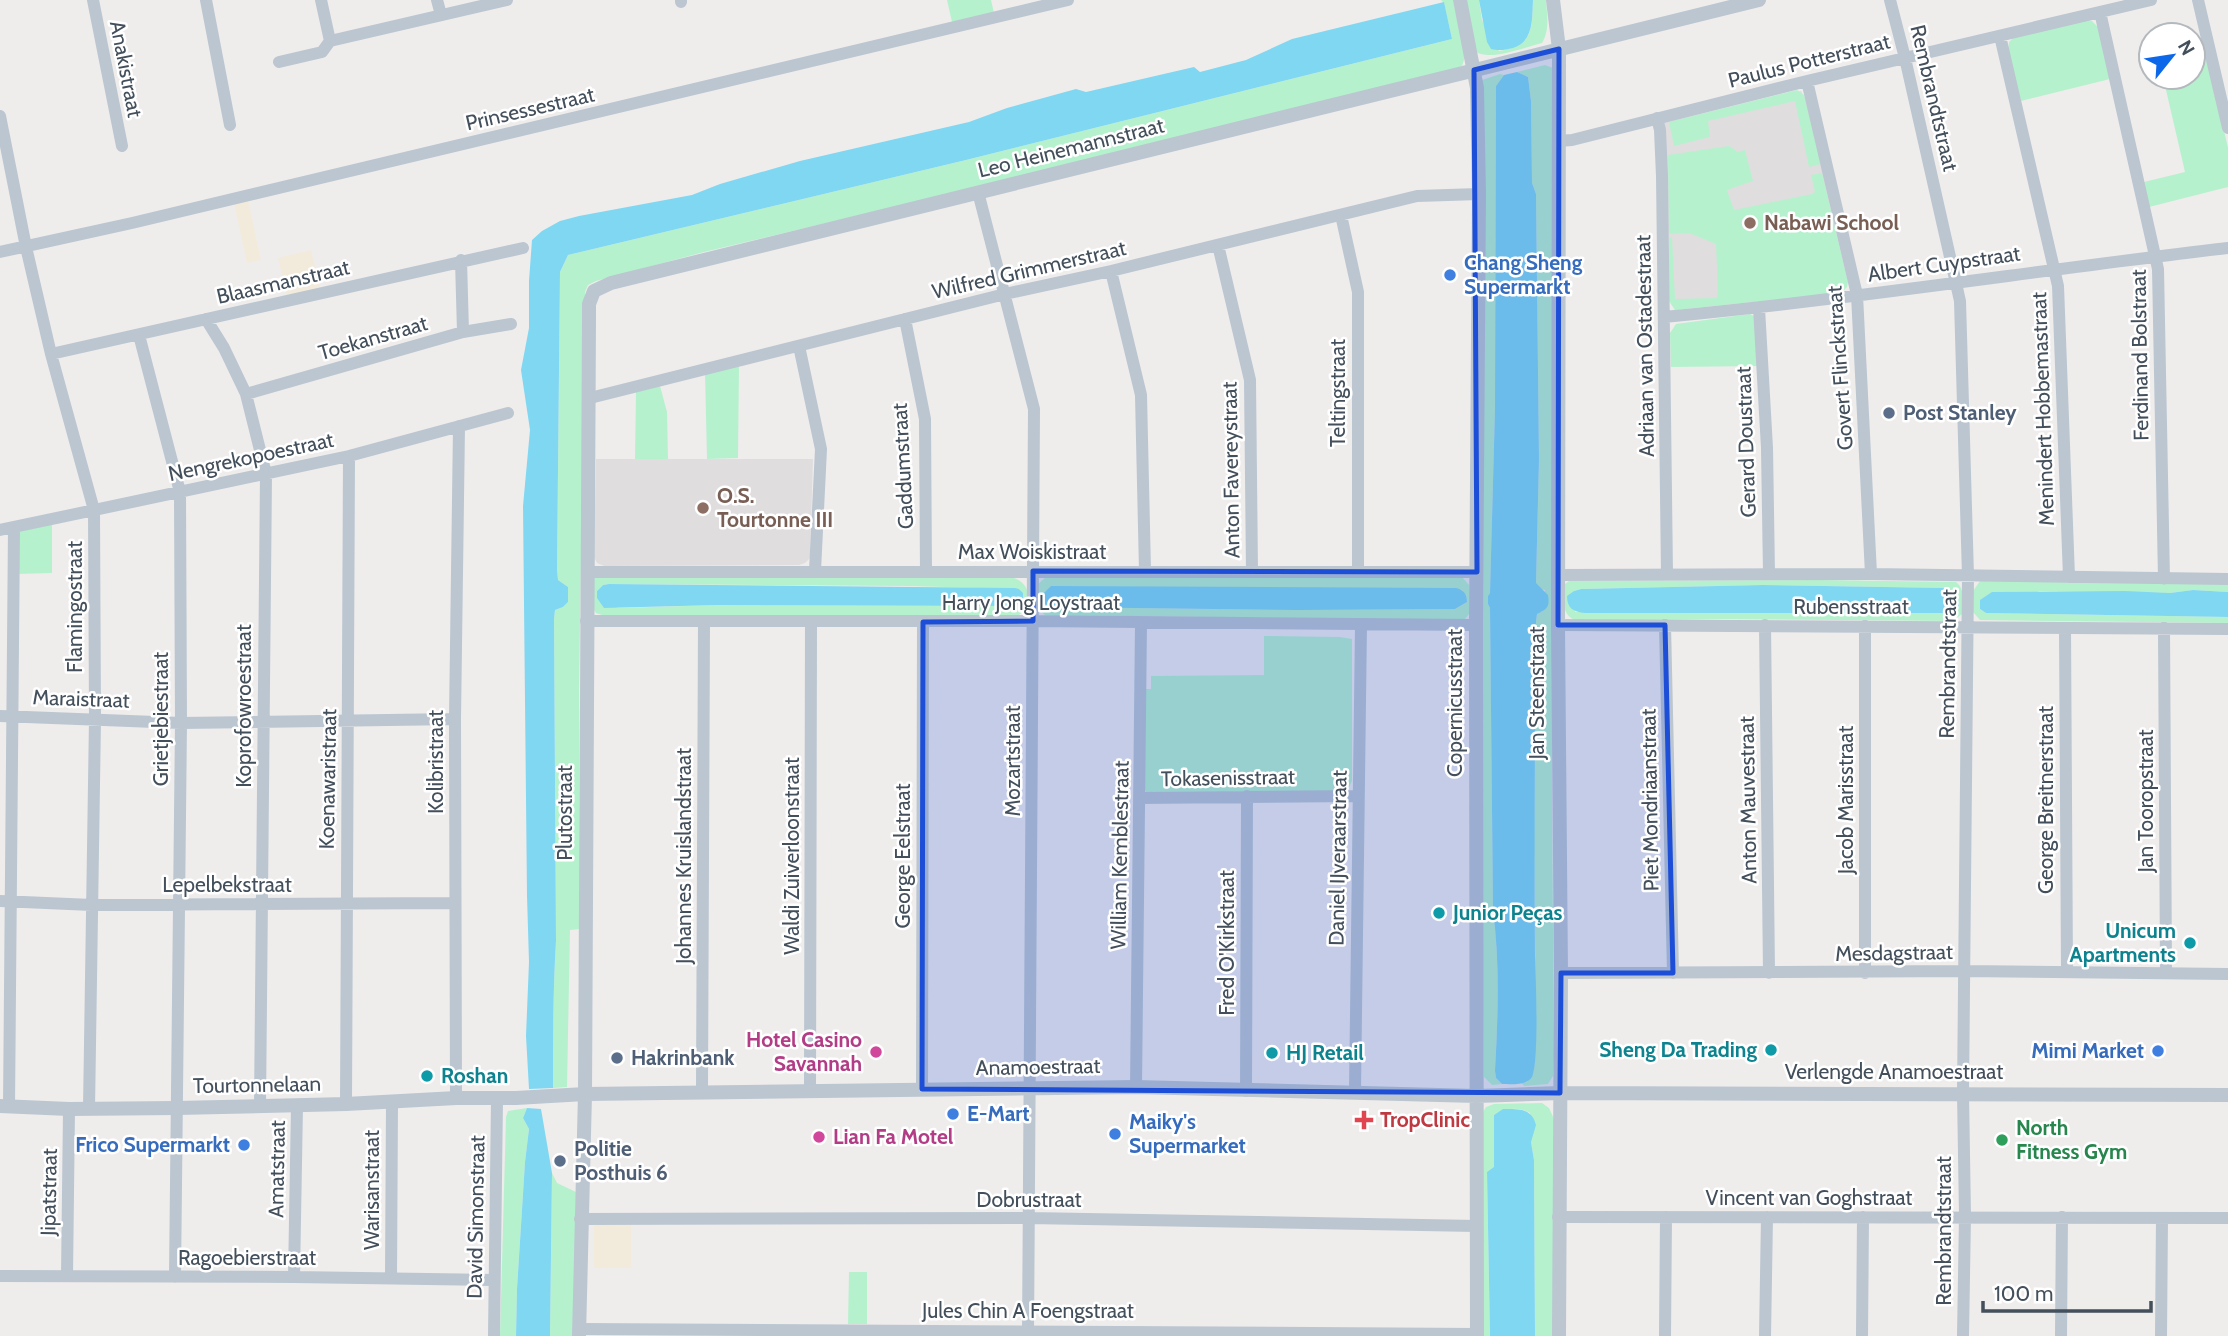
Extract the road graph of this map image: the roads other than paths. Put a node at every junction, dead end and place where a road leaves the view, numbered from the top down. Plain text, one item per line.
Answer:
1 (93, 0) edge
2 (206, 0) edge
3 (321, 0) edge
4 (437, 0) edge
5 (507, 0) edge
6 (1068, 0) edge
7 (1460, 0) edge
8 (1553, 0) edge
9 (1759, 0) edge
10 (1890, 0) edge
11 (2151, 0) edge
12 (2198, 0) edge
13 (2100, 12) junction
14 (441, 15) junction
15 (2000, 36) junction
16 (330, 41) junction
17 (1559, 49) junction
18 (1905, 58) junction
19 (279, 62) dead end
20 (1474, 70) junction
21 (1807, 81) junction
22 (0, 116) edge
23 (1657, 118) junction
24 (230, 125) dead end
25 (2228, 128) edge
26 (1558, 141) junction
27 (122, 146) dead end
28 (978, 192) junction
29 (1479, 194) junction
30 (1341, 215) junction
31 (1218, 245) junction
32 (26, 247) junction
33 (523, 248) dead end
34 (2228, 248) edge
35 (0, 252) edge
36 (2156, 256) junction
37 (461, 260) junction
38 (2055, 268) junction
39 (1111, 271) junction
40 (1957, 282) junction
41 (594, 291) joint
42 (1005, 294) junction
43 (1857, 295) junction
44 (1759, 308) junction
45 (1664, 317) junction
46 (206, 319) junction
47 (905, 319) junction
48 (511, 324) dead end
49 (463, 332) junction
50 (139, 335) junction
51 (799, 346) junction
52 (51, 354) junction
53 (246, 394) junction
54 (590, 398) junction
55 (508, 413) dead end
56 (459, 426) junction
57 (349, 456) junction
58 (265, 474) junction
59 (180, 492) junction
60 (94, 509) junction
61 (14, 527) junction
62 (0, 530) edge
63 (815, 571) junction
64 (926, 571) junction
65 (1033, 571) junction
66 (1145, 571) junction
67 (588, 572) junction
68 (1252, 572) junction
69 (1358, 572) junction
70 (1477, 572) junction
71 (1667, 574) junction
72 (1769, 574) junction
73 (1871, 574) junction
74 (1559, 575) junction
75 (1968, 576) junction
76 (2069, 577) junction
77 (2164, 579) junction
78 (2228, 579) edge
79 (586, 621) junction
80 (704, 621) junction
81 (811, 621) junction
82 (1033, 621) junction
83 (923, 622) junction
84 (1141, 623) junction
85 (1361, 625) junction
86 (1476, 625) junction
87 (1558, 625) junction
88 (1665, 625) junction
89 (1765, 625) junction
90 (1865, 626) junction
91 (1967, 626) junction
92 (2064, 628) junction
93 (2164, 628) junction
94 (2228, 629) edge
95 (6, 716) edge
96 (94, 719) junction
97 (455, 719) junction
98 (348, 720) junction
99 (263, 721) junction
100 (181, 723) junction
101 (1247, 796) junction
102 (1358, 796) junction
103 (1140, 798) junction
104 (5, 901) edge
105 (179, 903) junction
106 (454, 903) junction
107 (262, 904) junction
108 (346, 904) junction
109 (92, 905) junction
110 (1965, 971) junction
111 (2067, 972) junction
112 (1561, 973) junction
113 (1673, 973) junction
114 (1769, 973) junction
115 (1865, 973) junction
116 (2166, 973) junction
117 (2228, 974) edge
118 (1136, 1087) junction
119 (922, 1089) junction
120 (1030, 1089) junction
121 (702, 1091) junction
122 (810, 1091) junction
123 (1246, 1091) junction
124 (1355, 1093) junction
125 (1560, 1093) junction
126 (1963, 1093) junction
127 (585, 1094) junction
128 (2228, 1095) edge
129 (1476, 1096) junction
130 (456, 1098) junction
131 (516, 1098) joint
132 (497, 1099) junction
133 (391, 1101) junction
134 (346, 1104) junction
135 (297, 1105) junction
136 (5, 1106) edge
137 (260, 1106) junction
138 (177, 1108) junction
139 (69, 1109) junction
140 (89, 1109) junction
141 (1559, 1216) junction
142 (1965, 1216) junction
143 (1666, 1217) junction
144 (1767, 1217) junction
145 (1863, 1217) junction
146 (2063, 1217) junction
147 (1029, 1218) junction
148 (2162, 1218) junction
149 (2228, 1218) edge
150 (580, 1219) junction
151 (1477, 1226) junction
152 (0, 1276) edge
153 (67, 1276) junction
154 (175, 1277) junction
155 (294, 1277) junction
156 (391, 1278) junction
157 (494, 1280) junction
158 (579, 1332) edge
159 (1028, 1333) edge
160 (1477, 1335) edge
161 (494, 1336) edge
162 (1559, 1336) edge
163 (1665, 1336) edge
164 (1765, 1336) edge
165 (1862, 1336) edge
166 (1963, 1336) edge
167 (2062, 1336) edge
168 (2161, 1336) edge

1 - 27 street, Anakistraat
2 - 24 street
3 - 16 street
4 - 14 street
5 - 14 street
6 - 32 street, Prinsessestraat
7 - 20 street, Copernicusstraat
8 - 17 street, Jan Steenstraat
9 - 17 street, Leo Heinemannstraat
10 - 18 street, Rembrandtstraat
11 - 13 street, Paulus Potterstraat
12 - 25 street
13 - 15 street, Paulus Potterstraat
13 - 36 street, Ferdinand Bolstraat
14 - 16 street
15 - 18 street, Paulus Potterstraat
15 - 38 street, Menindert Hobbemastraat
16 - 19 street
17 - 20 street, Leo Heinemannstraat
17 - 26 street, Jan Steenstraat
18 - 21 street, Paulus Potterstraat
18 - 40 street, Rembrandtstraat
20 - 28 street, Leo Heinemannstraat
20 - 29 street, Copernicusstraat
21 - 23 street, Paulus Potterstraat
21 - 43 street, Govert Flinckstraat
22 - 32 street, Flamingostraat
23 - 26 street, Paulus Potterstraat
23 - 45 street, Adriaan van Ostadestraat
26 - 74 street, Jan Steenstraat
28 - 41 street, Leo Heinemannstraat
28 - 42 street, Mozartstraat
29 - 30 street, Wilfred Grimmerstraat
29 - 70 street, Copernicusstraat
30 - 31 street, Wilfred Grimmerstraat
30 - 69 street, Teltingstraat
31 - 39 street, Wilfred Grimmerstraat
31 - 68 street, Anton Favereystraat
32 - 35 street, Prinsessestraat
32 - 52 street, Flamingostraat
33 - 37 street, Blaasmanstraat
34 - 36 street, Albert Cuypstraat
36 - 38 street, Albert Cuypstraat
36 - 77 street, Ferdinand Bolstraat
37 - 46 street, Blaasmanstraat
37 - 49 street
38 - 40 street, Albert Cuypstraat
38 - 76 street, Menindert Hobbemastraat
39 - 42 street, Wilfred Grimmerstraat
39 - 66 street
40 - 43 street, Albert Cuypstraat
40 - 75 street, Rembrandtstraat
41 - 54 street, Plutostraat
42 - 47 street, Wilfred Grimmerstraat
42 - 65 street, Mozartstraat
43 - 44 street, Albert Cuypstraat
43 - 73 street, Govert Flinckstraat
44 - 45 street, Albert Cuypstraat
44 - 72 street, Gerard Doustraat
45 - 71 street, Adriaan van Ostadestraat
46 - 50 street, Blaasmanstraat
46 - 53 street, Koprofowroestraat
47 - 51 street, Wilfred Grimmerstraat
47 - 64 street, Gaddumstraat
48 - 49 street, Toekanstraat
49 - 53 street, Toekanstraat
50 - 52 street, Blaasmanstraat
50 - 59 street, Grietjebiestraat
51 - 54 street, Wilfred Grimmerstraat
51 - 63 street
52 - 60 street, Flamingostraat
53 - 58 street, Koprofowroestraat
54 - 67 street, Plutostraat
55 - 56 street, Nengrekopoestraat
56 - 57 street, Nengrekopoestraat
56 - 97 street, Kolibristraat
57 - 58 street, Nengrekopoestraat
57 - 98 street, Koenawaristraat
58 - 59 street, Nengrekopoestraat
58 - 99 street, Koprofowroestraat
59 - 60 street, Nengrekopoestraat
59 - 100 street, Grietjebiestraat
60 - 61 street, Nengrekopoestraat
60 - 96 street, Flamingostraat
61 - 62 street, Nengrekopoestraat
61 - 95 street
63 - 64 street, Max Woiskistraat
63 - 67 street, Max Woiskistraat
64 - 65 street, Max Woiskistraat
65 - 66 street, Max Woiskistraat
65 - 82 street, Mozartstraat
66 - 68 street, Max Woiskistraat
67 - 79 street, Plutostraat
68 - 69 street, Max Woiskistraat
69 - 70 street, Max Woiskistraat
70 - 86 street, Copernicusstraat
71 - 72 street, Rubensstraat
71 - 74 street, Rubensstraat
72 - 73 street, Rubensstraat
73 - 75 street, Rubensstraat
74 - 87 street, Jan Steenstraat
75 - 76 street, Rubensstraat
75 - 91 street, Rembrandtstraat
76 - 77 street, Rubensstraat
77 - 78 street, Rubensstraat
79 - 80 street, Harry Jong Loystraat
79 - 127 street, Plutostraat
80 - 81 street, Harry Jong Loystraat
80 - 121 street, Johannes Kruislandstraat
81 - 83 street, Harry Jong Loystraat
81 - 122 street, Waldi Zuiverloonstraat
82 - 83 street, Harry Jong Loystraat
82 - 84 street, Harry Jong Loystraat
82 - 120 street, Mozartstraat
83 - 119 street, George Eelstraat
84 - 85 street, Harry Jong Loystraat
84 - 103 street, William Kemblestraat
85 - 86 street, Harry Jong Loystraat
85 - 102 street, Daniel IJveraarstraat
86 - 129 street, Copernicusstraat
87 - 88 street, Rubensstraat
87 - 112 street, Jan Steenstraat
88 - 89 street, Rubensstraat
88 - 113 street, Piet Mondriaanstraat
89 - 90 street, Rubensstraat
89 - 114 street, Anton Mauvestraat
90 - 91 street, Rubensstraat
90 - 115 street, Jacob Marisstraat
91 - 92 street, Rubensstraat
91 - 110 street, Rembrandtstraat
92 - 93 street, Rubensstraat
92 - 111 street, George Breitnerstraat
93 - 94 street, Rubensstraat
93 - 116 street, Jan Tooropstraat
95 - 96 street, Maraistraat
95 - 104 street
96 - 100 street, Maraistraat
96 - 109 street, Flamingostraat
97 - 98 street, Maraistraat
97 - 106 street, Kolibristraat
98 - 99 street, Maraistraat
98 - 108 street, Koenawaristraat
99 - 100 street, Maraistraat
99 - 107 street, Koprofowroestraat
100 - 105 street, Grietjebiestraat
101 - 102 street, Tokasenisstraat
101 - 103 street, Tokasenisstraat
101 - 123 street, Fred O'Kirkstraat
102 - 124 street, Daniel IJveraarstraat
103 - 118 street, William Kemblestraat
104 - 109 street, Lepelbekstraat
104 - 136 street
105 - 107 street, Lepelbekstraat
105 - 109 street, Lepelbekstraat
105 - 138 street, Grietjebiestraat
106 - 108 street, Lepelbekstraat
106 - 130 street, Kolibristraat
107 - 108 street, Lepelbekstraat
107 - 137 street, Koprofowroestraat
108 - 134 street, Koenawaristraat
109 - 140 street, Flamingostraat
110 - 111 street, Mesdagstraat
110 - 115 street, Mesdagstraat
110 - 126 street, Rembrandtstraat
111 - 116 street, Mesdagstraat
112 - 113 street, Mesdagstraat
112 - 125 street, Jan Steenstraat
113 - 114 street, Mesdagstraat
114 - 115 street, Mesdagstraat
116 - 117 street, Mesdagstraat
118 - 120 street, Anamoestraat
118 - 123 street, Anamoestraat
119 - 120 street, Anamoestraat
119 - 122 street, Anamoestraat
120 - 147 street, Mozartstraat
121 - 122 street, Anamoestraat
121 - 127 street, Anamoestraat
123 - 124 street, Anamoestraat
124 - 129 street, Anamoestraat
125 - 126 street, Verlengde Anamoestraat
125 - 129 street, Anamoestraat
125 - 141 street, Jan Steenstraat
126 - 128 street, Verlengde Anamoestraat
126 - 142 street, Rembrandtstraat
127 - 131 street, Anamoestraat
127 - 150 street, Plutostraat
129 - 151 street, Copernicusstraat
130 - 132 street, Tourtonnelaan
130 - 133 street, Tourtonnelaan
131 - 132 street, Tourtonnelaan
132 - 157 street, David Simonstraat
133 - 134 street, Tourtonnelaan
133 - 156 street, Warisanstraat
134 - 135 street, Tourtonnelaan
135 - 137 street, Tourtonnelaan
135 - 155 street, Amatstraat
136 - 139 street, Tourtonnelaan
137 - 138 street, Tourtonnelaan
138 - 140 street, Tourtonnelaan
138 - 154 street, Grietjebiestraat
139 - 140 street, Tourtonnelaan
139 - 153 street, Jipatstraat
141 - 143 street, Vincent van Goghstraat
141 - 162 street, Jan Steenstraat
142 - 145 street, Vincent van Goghstraat
142 - 146 street, Vincent van Goghstraat
142 - 166 street, Rembrandtstraat
143 - 144 street, Vincent van Goghstraat
143 - 163 street
144 - 145 street, Vincent van Goghstraat
144 - 164 street
145 - 165 street
146 - 148 street, Vincent van Goghstraat
146 - 167 street
147 - 150 street, Dobrustraat
147 - 151 street, Dobrustraat
147 - 159 street, Mozartstraat
148 - 149 street, Vincent van Goghstraat
148 - 168 street
150 - 158 street, Plutostraat
151 - 160 street, Copernicusstraat
152 - 153 street, Ragoebierstraat
153 - 154 street, Ragoebierstraat
154 - 155 street, Ragoebierstraat
155 - 156 street, Ragoebierstraat
156 - 157 street, Ragoebierstraat
157 - 161 street, David Simonstraat
158 - 159 street, Jules Chin A Foengstraat
159 - 160 street, Jules Chin A Foengstraat

